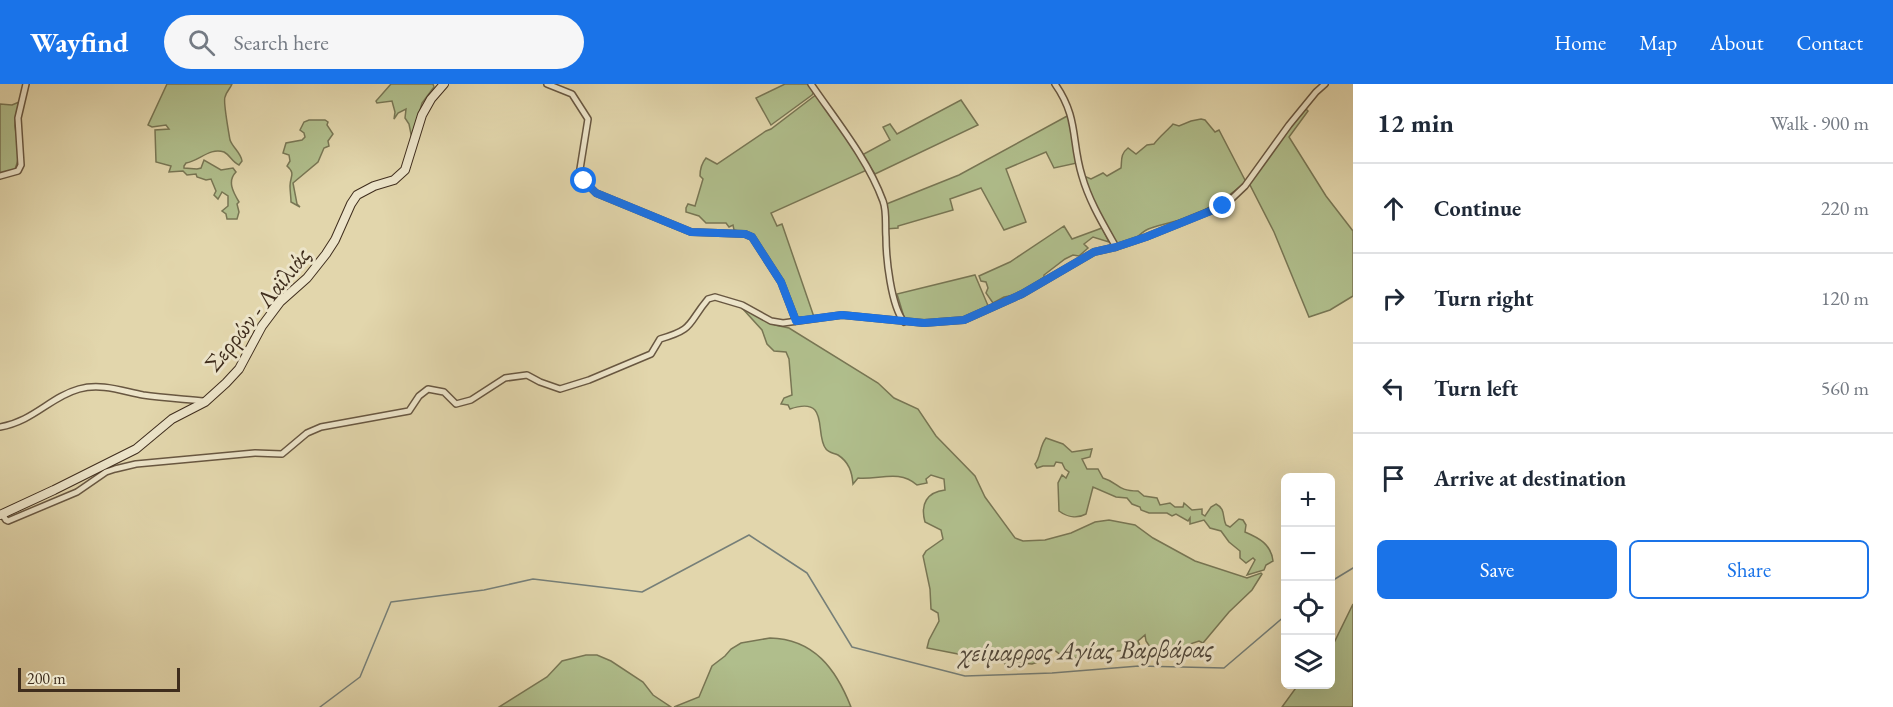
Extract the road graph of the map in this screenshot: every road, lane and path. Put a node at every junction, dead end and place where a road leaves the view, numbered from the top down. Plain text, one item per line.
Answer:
1 (26, 84) edge
2 (444, 84) edge
3 (547, 84) edge
4 (811, 84) edge
5 (1055, 84) edge
6 (1325, 84) edge
7 (0, 176) edge
8 (1116, 247) junction
9 (796, 321) junction
10 (904, 322) junction
11 (205, 402) junction
12 (0, 427) edge
13 (1, 514) edge

1 - 7 street
2 - 11 main road, Σερρών - Λαϊλιάς
3 - 9 street
4 - 10 street
5 - 8 street
6 - 8 street
8 - 10 street
9 - 10 street
9 - 13 street
11 - 12 street
11 - 13 main road, Σερρών - Λαϊλιάς

